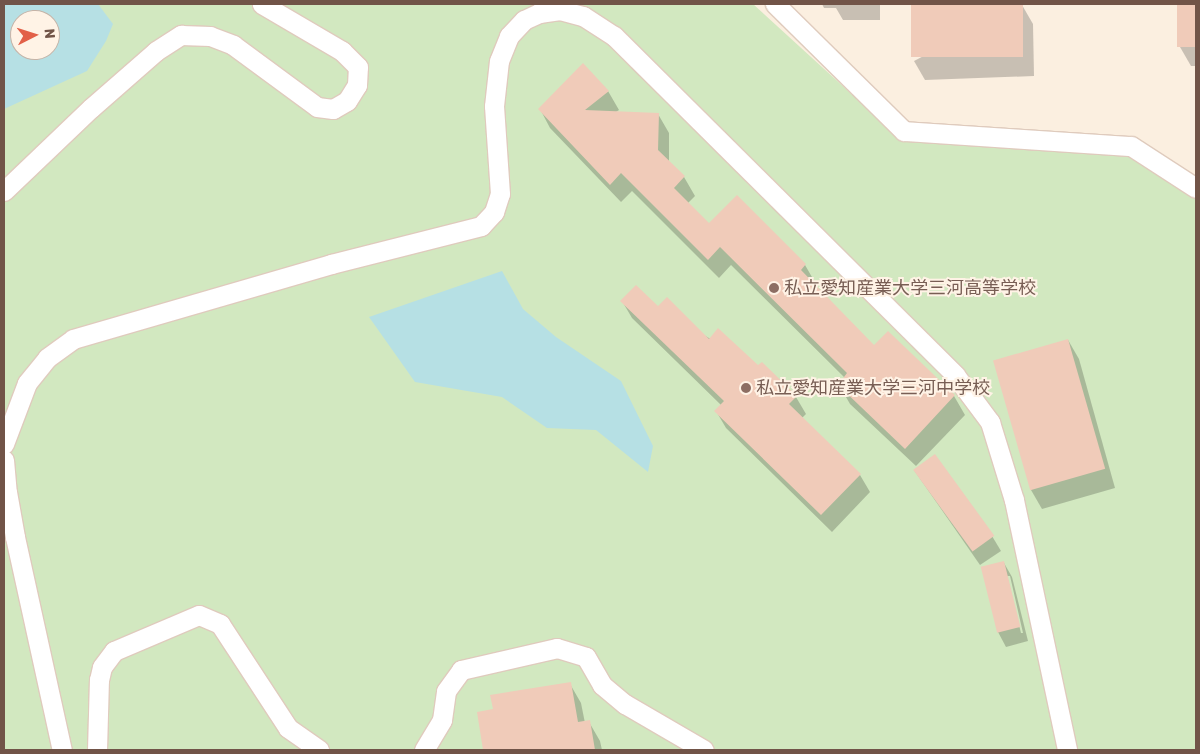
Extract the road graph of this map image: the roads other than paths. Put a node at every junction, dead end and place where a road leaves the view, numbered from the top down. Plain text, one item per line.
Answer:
1 (262, 4) edge
2 (775, 4) edge
3 (1196, 188) edge
4 (4, 191) edge
5 (4, 444) edge
6 (4, 460) edge
7 (62, 750) edge
8 (97, 750) edge
9 (319, 750) edge
10 (424, 750) edge
11 (704, 750) edge
12 (1067, 750) edge

1 - 4 street
2 - 3 street
5 - 12 street
6 - 7 street
8 - 9 street
10 - 11 street

